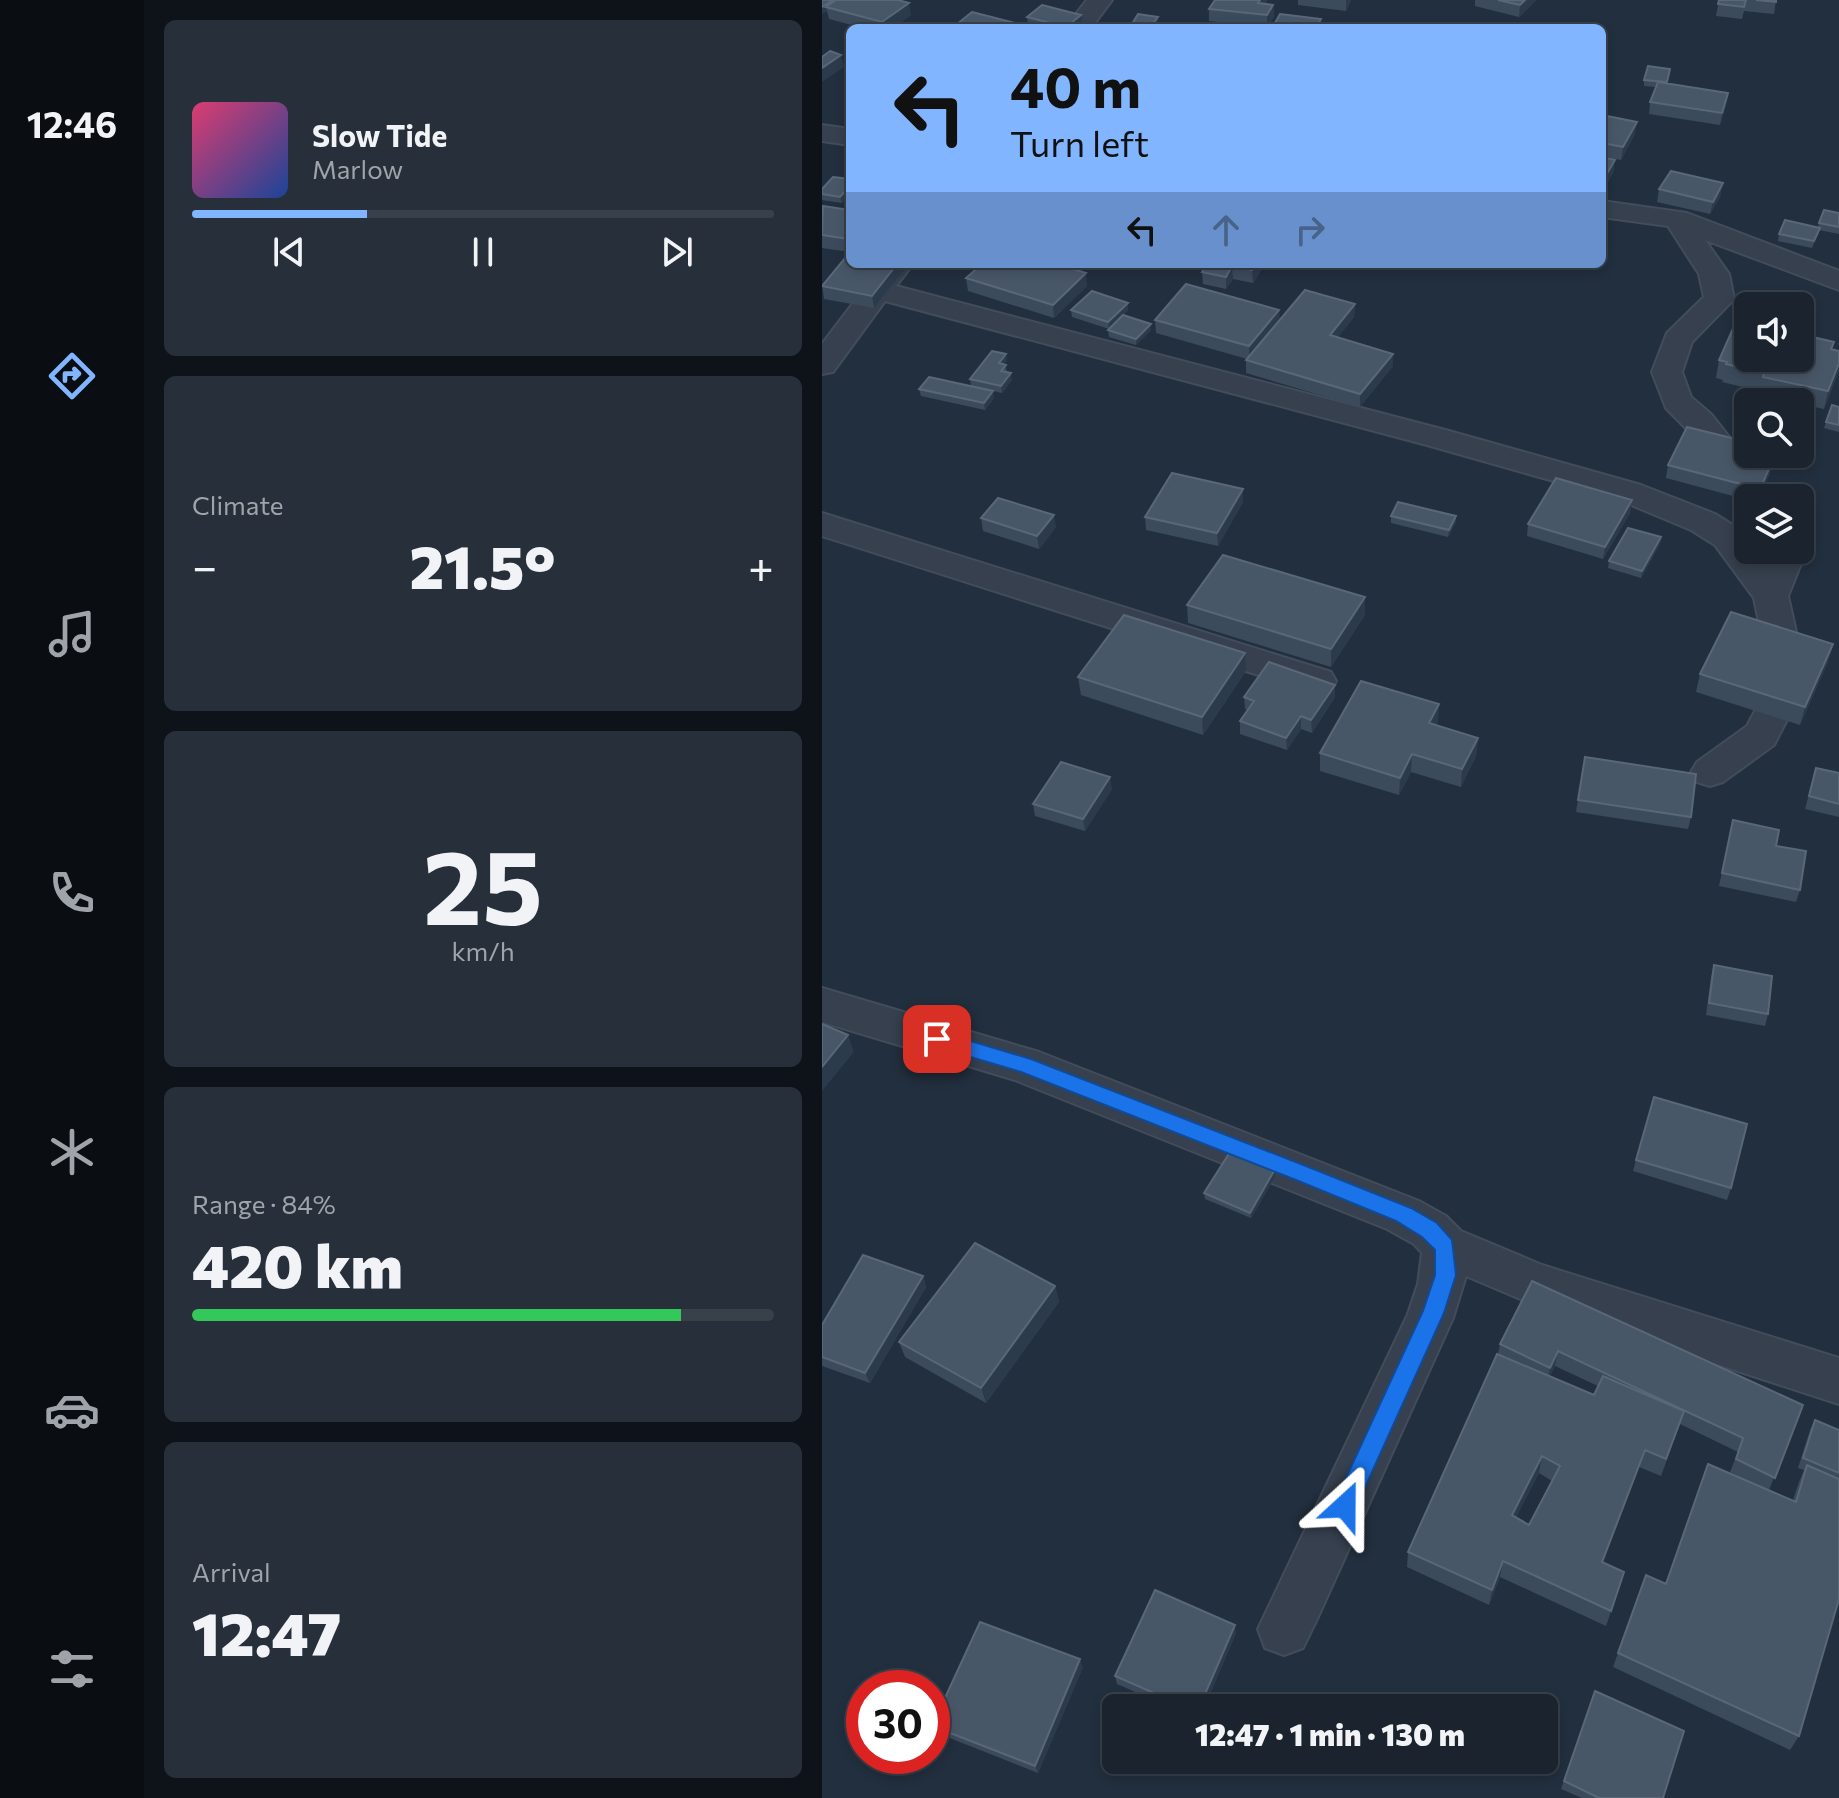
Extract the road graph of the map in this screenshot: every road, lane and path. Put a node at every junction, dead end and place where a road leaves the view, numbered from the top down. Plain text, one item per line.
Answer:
1 (1100, 0) edge
2 (1081, 24) edge
3 (822, 133) edge
4 (846, 136) edge
5 (1606, 210) edge
6 (1677, 219) junction
7 (895, 268) edge
8 (1839, 281) edge
9 (877, 290) junction
10 (835, 326) edge
11 (822, 365) edge
12 (1746, 484) edge
13 (822, 524) edge
14 (1784, 564) edge
15 (1771, 596) junction
16 (1328, 684) edge
17 (1710, 772) dead end
18 (822, 1005) edge
19 (1445, 1246) junction
20 (1839, 1381) edge
21 (1284, 1629) dead end

1 - 2 street
3 - 4 street
5 - 6 street
6 - 8 street
6 - 12 street
7 - 9 street
9 - 10 street
9 - 15 street
10 - 11 street
13 - 16 street
14 - 15 street
15 - 17 street
18 - 19 street
19 - 20 street
19 - 21 street

